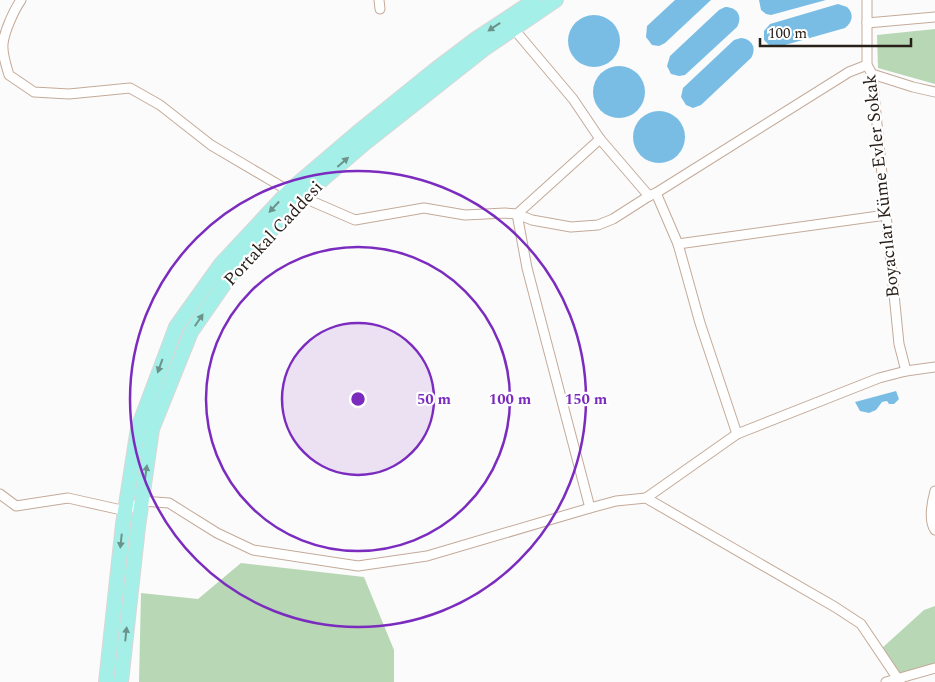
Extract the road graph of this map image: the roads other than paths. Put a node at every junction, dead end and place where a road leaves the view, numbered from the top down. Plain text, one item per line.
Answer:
1 (21, 0) edge
2 (535, 0) edge
3 (556, 0) edge
4 (867, 0) edge
5 (935, 16) edge
6 (867, 23) junction
7 (513, 28) junction
8 (867, 65) junction
9 (872, 74) junction
10 (935, 92) edge
11 (600, 139) junction
12 (289, 191) junction
13 (653, 195) junction
14 (302, 197) junction
15 (518, 214) junction
16 (886, 215) junction
17 (678, 244) junction
18 (935, 367) edge
19 (906, 371) junction
20 (737, 434) junction
21 (935, 491) edge
22 (0, 494) edge
23 (646, 498) junction
24 (142, 502) junction
25 (590, 508) junction
26 (126, 511) junction
27 (935, 530) edge
28 (935, 668) edge
29 (899, 680) edge
30 (106, 682) edge
31 (121, 682) edge
32 (886, 682) edge

1 - 12 street
2 -> 12 main road, Portakal Caddesi
3 - 7 main road, Portakal Caddesi
4 - 6 street, Boyacılar Küme Evler Sokak
5 - 6 street
6 - 8 street, Boyacılar Küme Evler Sokak
7 - 11 street
14 -> 7 main road, Portakal Caddesi
8 - 9 street, Boyacılar Küme Evler Sokak
8 - 13 street
9 - 10 street
9 - 16 street, Boyacılar Küme Evler Sokak
11 - 13 street
11 - 15 street
12 -> 26 main road, Portakal Caddesi
13 - 15 street
13 - 17 street
14 - 15 street
24 -> 14 main road, Portakal Caddesi
15 - 25 street
16 - 17 street
16 - 19 street, Boyacılar Küme Evler Sokak
17 - 20 street
18 - 19 street
19 - 20 street
20 - 23 street
21 - 27 street
22 - 26 street
23 - 25 street
23 - 29 street
24 - 25 street
24 - 26 street
31 -> 24 main road, Portakal Caddesi
26 -> 30 main road, Portakal Caddesi
28 - 29 street
29 - 32 street

